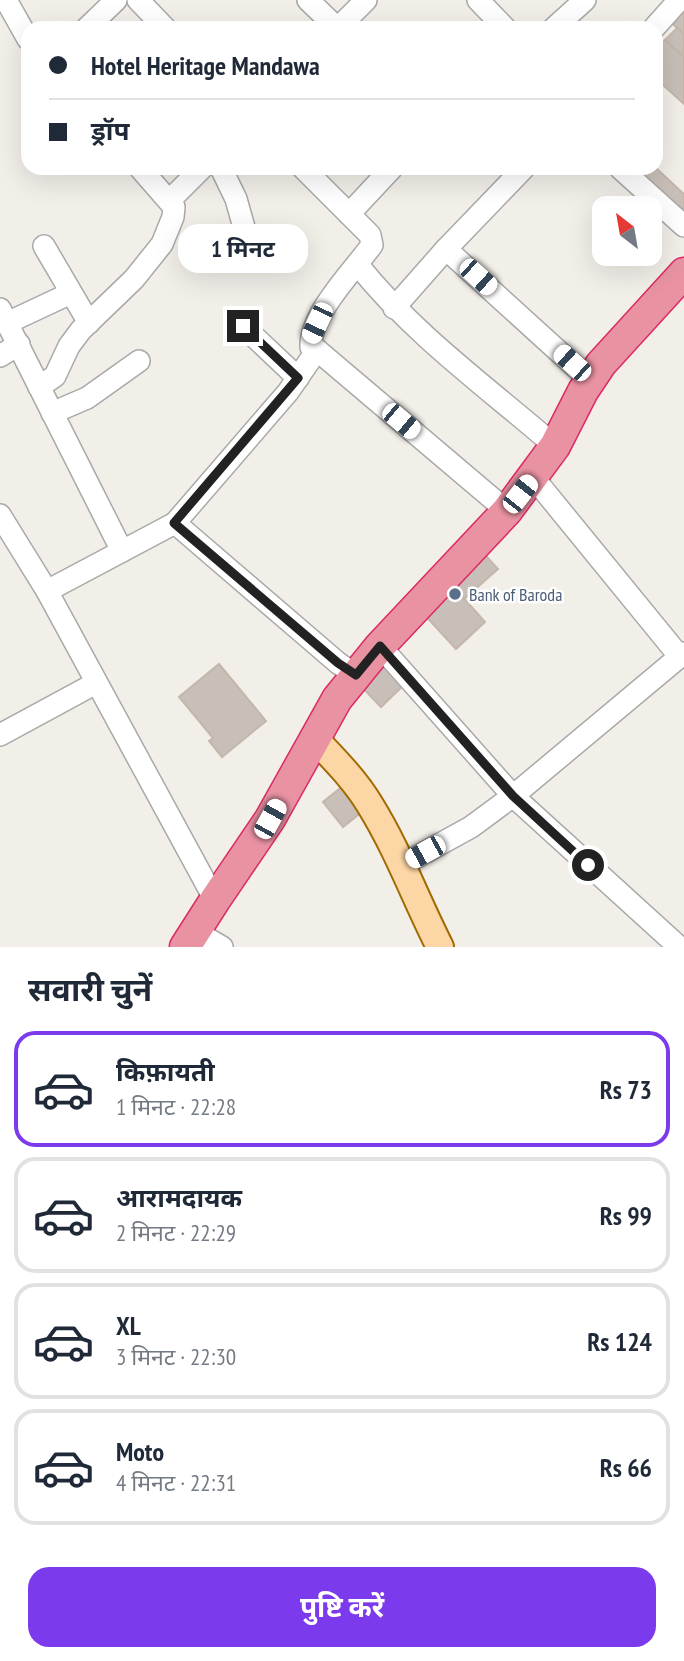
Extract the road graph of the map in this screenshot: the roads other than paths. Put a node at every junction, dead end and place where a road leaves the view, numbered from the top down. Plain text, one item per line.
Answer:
1 (6, 0) edge
2 (116, 0) edge
3 (138, 0) edge
4 (308, 0) edge
5 (366, 0) edge
6 (478, 0) edge
7 (585, 0) edge
8 (679, 0) edge
9 (94, 21) edge
10 (158, 21) edge
11 (330, 21) edge
12 (345, 21) edge
13 (498, 21) edge
14 (562, 21) edge
15 (660, 21) edge
16 (21, 27) edge
17 (147, 175) edge
18 (195, 175) edge
19 (224, 175) edge
20 (310, 175) edge
21 (385, 175) edge
22 (517, 175) edge
23 (628, 175) edge
24 (170, 200) junction
25 (349, 214) junction
26 (684, 226) edge
27 (247, 238) dead end
28 (44, 246) dead end
29 (446, 249) junction
30 (358, 264) junction
31 (683, 276) edge
32 (71, 293) junction
33 (394, 308) junction
34 (4, 316) edge
35 (89, 323) junction
36 (243, 326) dead end
37 (19, 344) junction
38 (317, 350) junction
39 (0, 356) edge
40 (139, 361) dead end
41 (298, 378) junction
42 (590, 380) junction
43 (39, 387) junction
44 (52, 414) junction
45 (555, 446) junction
46 (533, 477) junction
47 (507, 511) junction
48 (0, 515) edge
49 (174, 523) junction
50 (122, 551) junction
51 (47, 592) junction
52 (380, 646) junction
53 (682, 655) edge
54 (356, 675) junction
55 (96, 683) junction
56 (0, 735) edge
57 (314, 738) junction
58 (513, 796) junction
59 (402, 865) junction
60 (215, 900) junction
61 (191, 939) edge
62 (222, 947) edge
63 (440, 947) edge
64 (679, 947) edge

1 - 16 street
2 - 9 street
3 - 10 street
4 - 11 street
5 - 12 street
6 - 13 street
7 - 14 street
8 - 15 street
17 - 24 street
18 - 24 street
19 - 27 street
20 - 25 street
21 - 25 street
22 - 29 street
23 - 26 street
24 - 35 street
25 - 30 street
28 - 32 street
29 - 33 street
29 - 42 street
30 - 33 street
30 - 38 street
31 - 42 highway
32 - 34 street
32 - 35 street
33 - 45 street
34 - 37 street
35 - 43 street
36 - 41 street
37 - 39 street
37 - 43 street
38 - 41 street
38 - 47 street
40 - 44 street
41 - 49 street
42 - 45 highway
43 - 44 street
44 - 50 street
45 - 46 highway
46 - 47 highway
46 - 53 street
47 - 52 highway
48 - 51 street
49 - 50 street
49 - 54 street
50 - 51 street
51 - 55 street
52 - 54 highway
52 - 58 street
53 - 58 street
54 - 57 highway
55 - 56 street
55 - 60 street
57 - 59 main road
57 - 60 highway
58 - 59 street
58 - 64 street
59 - 63 main road
60 - 61 highway
61 - 62 street

